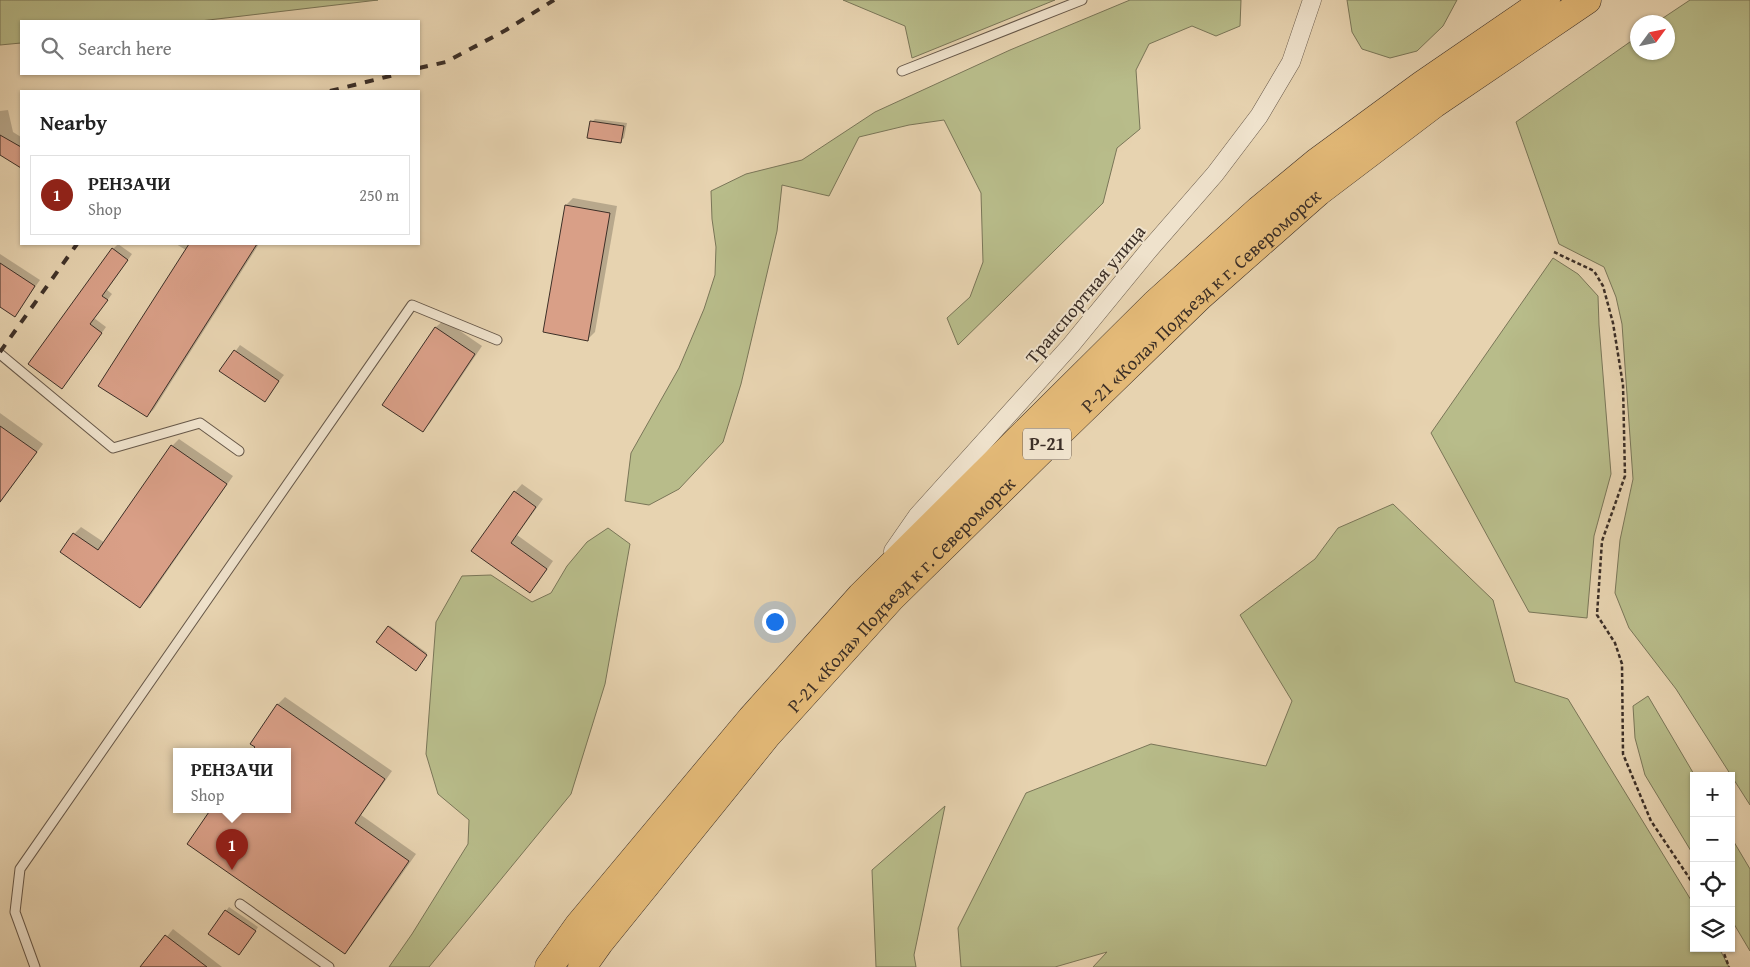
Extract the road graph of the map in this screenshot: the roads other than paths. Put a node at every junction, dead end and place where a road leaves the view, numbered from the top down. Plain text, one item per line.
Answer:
1 (1082, 0) edge
2 (1312, 0) edge
3 (1546, 0) edge
4 (1588, 0) edge
5 (902, 71) dead end
6 (497, 340) dead end
7 (0, 354) edge
8 (239, 451) dead end
9 (861, 596) junction
10 (240, 904) dead end
11 (35, 967) edge
12 (329, 967) edge
13 (549, 967) edge
14 (582, 967) edge

1 - 5 lane
2 - 9 street, Транспортная улица
3 - 9 main road, Р-21 «Кола» Подъезд к г. Североморск / Р-21
4 - 14 main road, Р-21 «Кола» Подъезд к г. Североморск / Р-21
6 - 11 lane
7 - 8 lane
9 - 13 main road, Р-21 «Кола» Подъезд к г. Североморск / Р-21
10 - 12 lane

